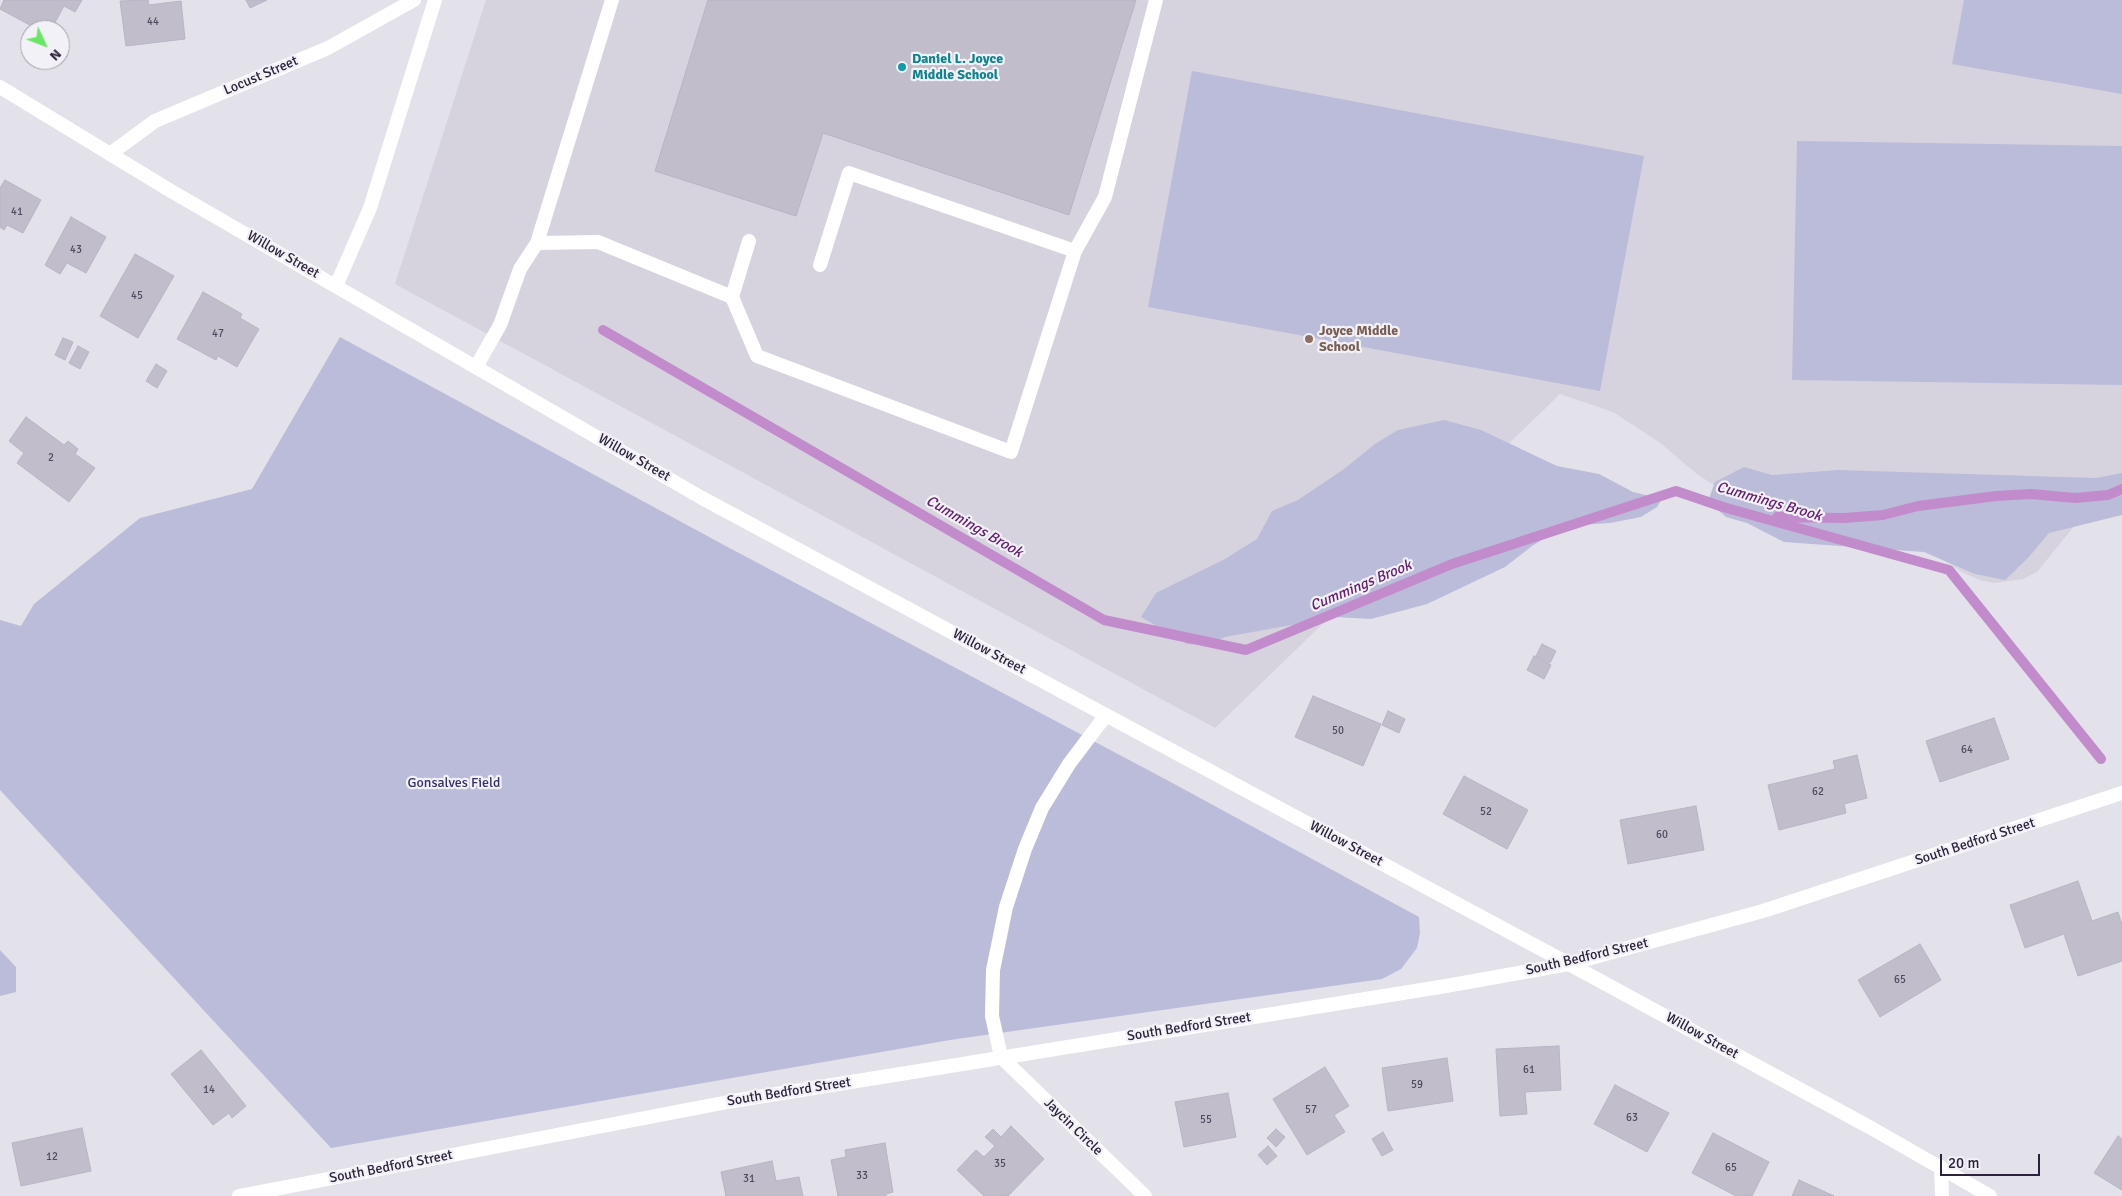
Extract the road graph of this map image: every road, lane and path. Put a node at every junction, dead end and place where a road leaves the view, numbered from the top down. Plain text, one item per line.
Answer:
1 (414, 0) edge
2 (435, 0) edge
3 (612, 0) edge
4 (1156, 0) edge
5 (0, 87) edge
6 (110, 154) junction
7 (749, 241) dead end
8 (537, 243) junction
9 (1075, 251) junction
10 (820, 265) dead end
11 (336, 286) junction
12 (732, 297) junction
13 (476, 367) junction
14 (1106, 715) junction
15 (2122, 793) edge
16 (1570, 964) junction
17 (1001, 1057) junction
18 (1940, 1167) junction
19 (239, 1196) edge
20 (1145, 1196) edge
21 (1942, 1196) edge
22 (1990, 1196) edge

1 - 6 street, Locust Street
2 - 11 street
3 - 8 street
4 - 9 street
5 - 6 street, Willow Street
6 - 11 street, Willow Street
7 - 12 street
8 - 12 street
8 - 13 street
9 - 10 street
9 - 12 street
11 - 13 street, Willow Street
13 - 14 street, Willow Street
14 - 16 street, Willow Street
14 - 17 street
15 - 16 street, South Bedford Street
16 - 17 street, South Bedford Street
16 - 18 street, Willow Street
17 - 19 street, South Bedford Street
17 - 20 street, Jaycin Circle
18 - 21 street
18 - 22 street, Willow Street

